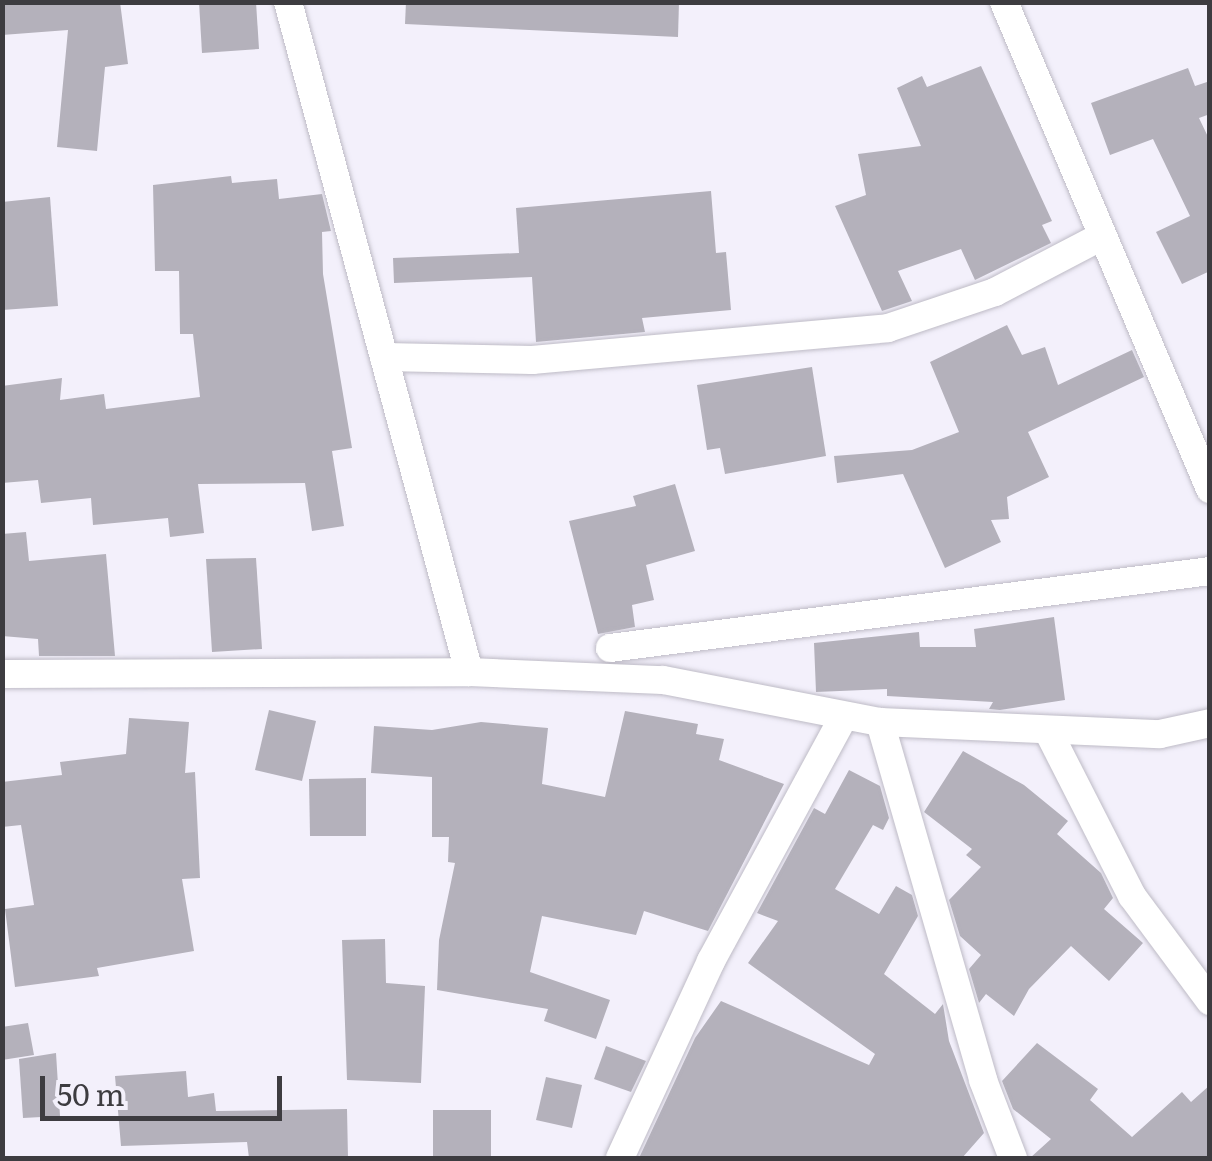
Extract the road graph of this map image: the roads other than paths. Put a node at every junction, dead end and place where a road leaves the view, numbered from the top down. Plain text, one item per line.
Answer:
1 (288, 2) edge
2 (1004, 2) edge
3 (1100, 236) junction
4 (384, 356) junction
5 (1210, 489) edge
6 (1210, 571) edge
7 (610, 648) dead end
8 (469, 672) junction
9 (2, 674) edge
10 (843, 718) junction
11 (880, 722) junction
12 (1210, 723) edge
13 (1048, 731) junction
14 (1210, 1001) edge
15 (620, 1158) edge
16 (1013, 1158) edge

1 - 4 street
2 - 3 street
3 - 4 street
3 - 5 street
4 - 8 street
6 - 7 street
8 - 9 street
8 - 10 street
10 - 11 street
10 - 15 street
11 - 13 street
11 - 16 street
12 - 13 street
13 - 14 street

